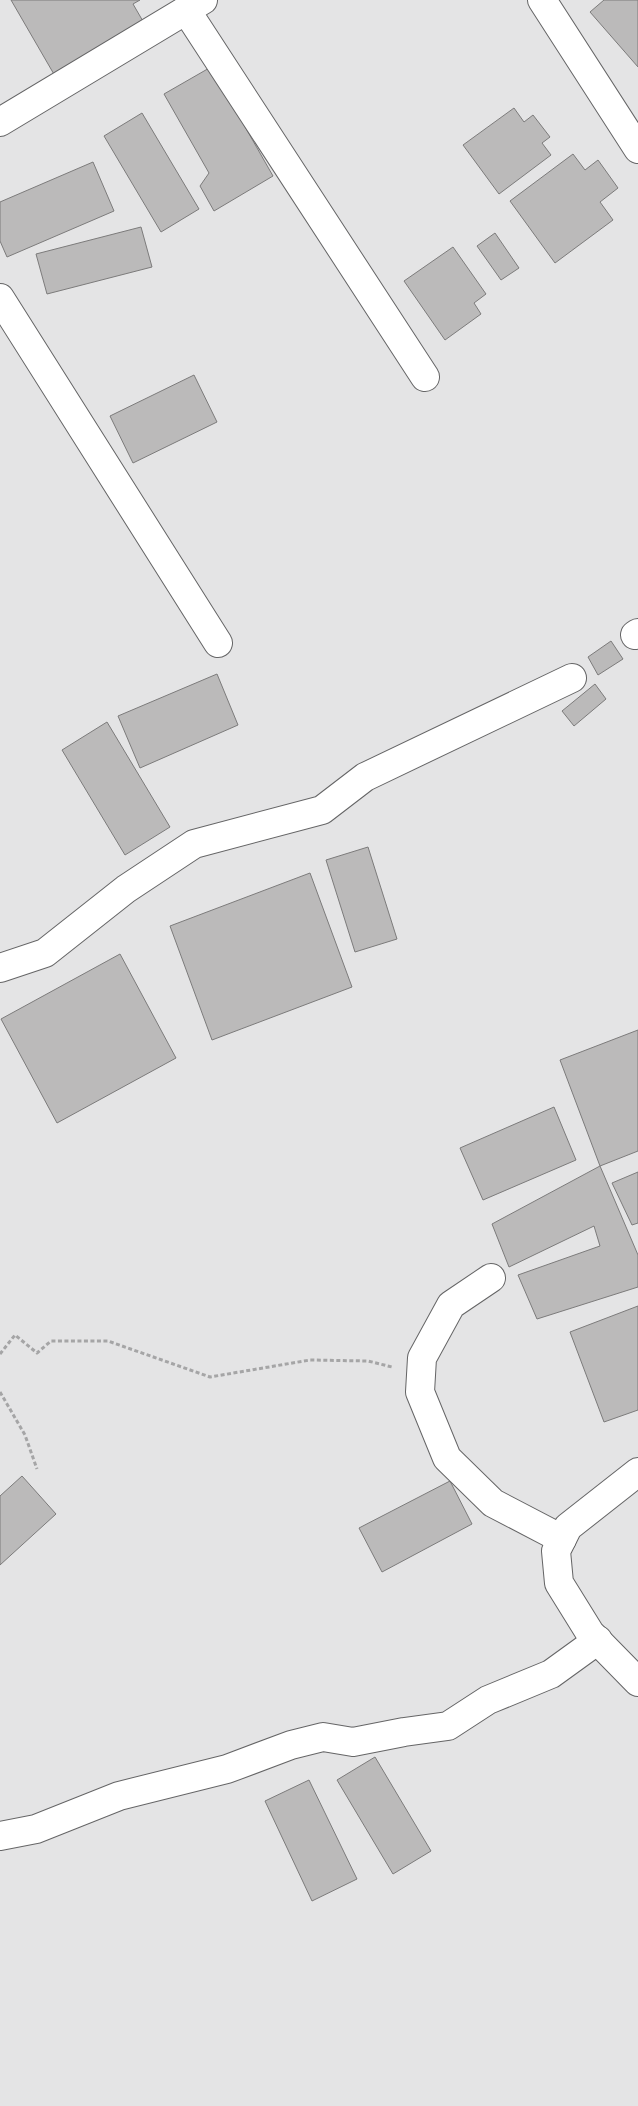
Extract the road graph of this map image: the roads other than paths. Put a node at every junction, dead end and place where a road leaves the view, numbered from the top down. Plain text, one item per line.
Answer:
1 (542, 0) edge
2 (194, 5) edge
3 (0, 122) edge
4 (638, 149) edge
5 (0, 298) edge
6 (425, 377) dead end
7 (218, 643) dead end
8 (572, 678) dead end
9 (0, 968) edge
10 (491, 1278) dead end
11 (638, 1472) edge
12 (562, 1539) junction
13 (598, 1640) junction
14 (638, 1682) edge
15 (0, 1836) edge

1 - 4 street
2 - 3 street
2 - 6 street
5 - 7 street
8 - 9 street
10 - 12 street
11 - 12 street
12 - 13 street
13 - 14 street
13 - 15 street

